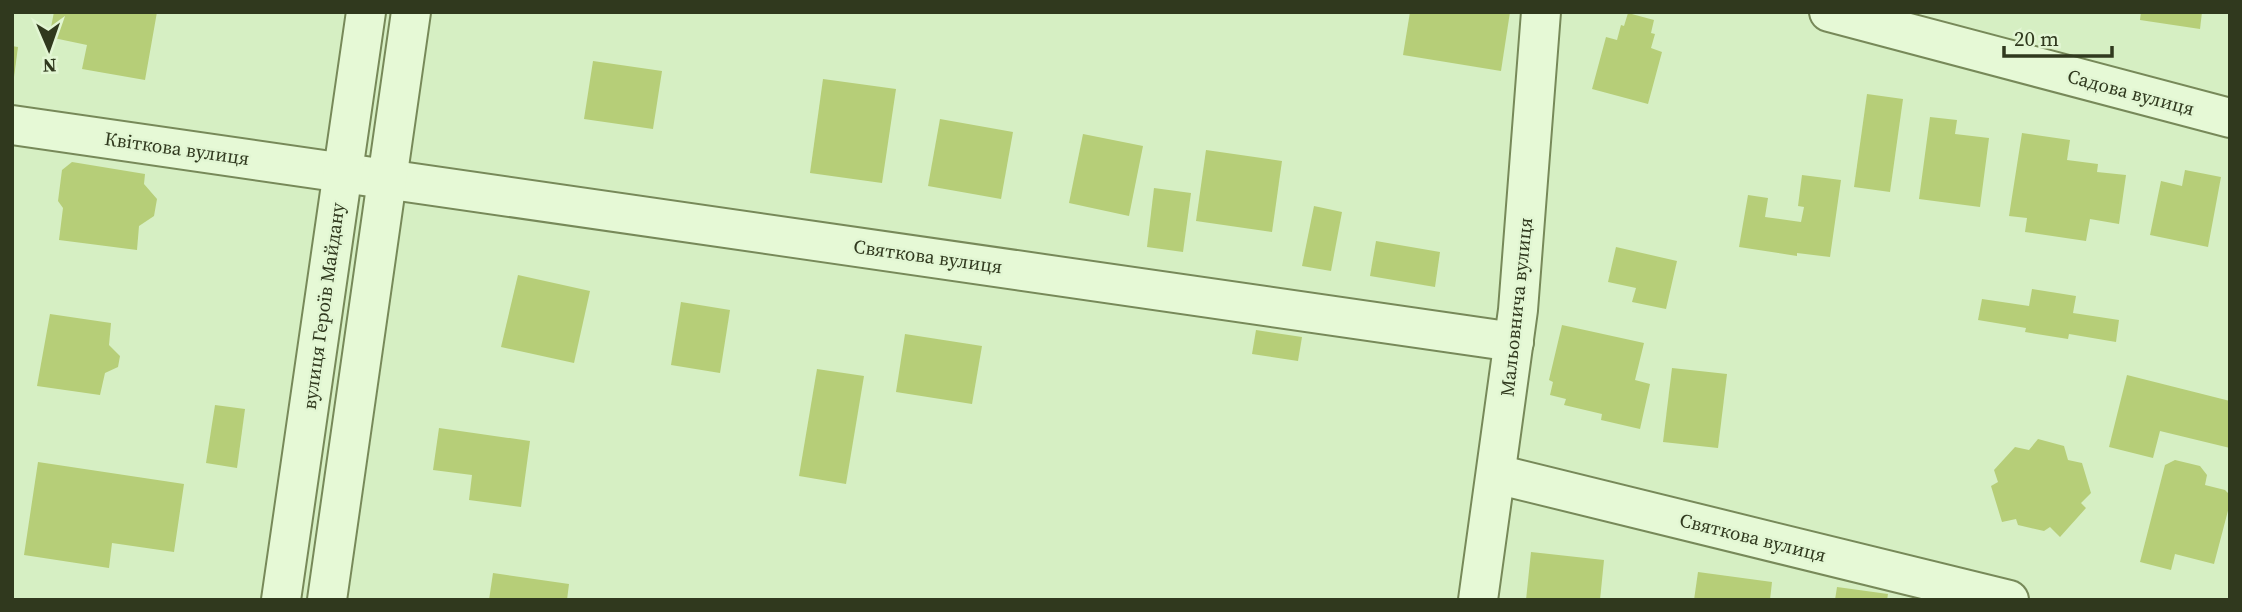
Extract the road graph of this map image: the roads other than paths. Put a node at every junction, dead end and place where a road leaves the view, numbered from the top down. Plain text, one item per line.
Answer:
1 (366, 12) edge
2 (411, 12) edge
3 (1541, 12) edge
4 (1829, 12) edge
5 (2230, 118) edge
6 (12, 125) edge
7 (342, 171) junction
8 (386, 178) junction
9 (1514, 342) junction
10 (1496, 474) junction
11 (281, 600) edge
12 (327, 600) edge
13 (1478, 600) edge
14 (2009, 600) edge

1 - 7 street, вулиця Героїв Майдану
2 - 8 street
3 - 9 street, Мальовнича вулиця
4 - 5 street, Садова вулиця
6 - 7 street, Квіткова вулиця
7 - 8 street, Святкова вулиця
7 - 11 street, вулиця Героїв Майдану
8 - 9 street, Святкова вулиця
8 - 12 street
9 - 10 street, Мальовнича вулиця
10 - 13 street, Мальовнича вулиця
10 - 14 street, Святкова вулиця

